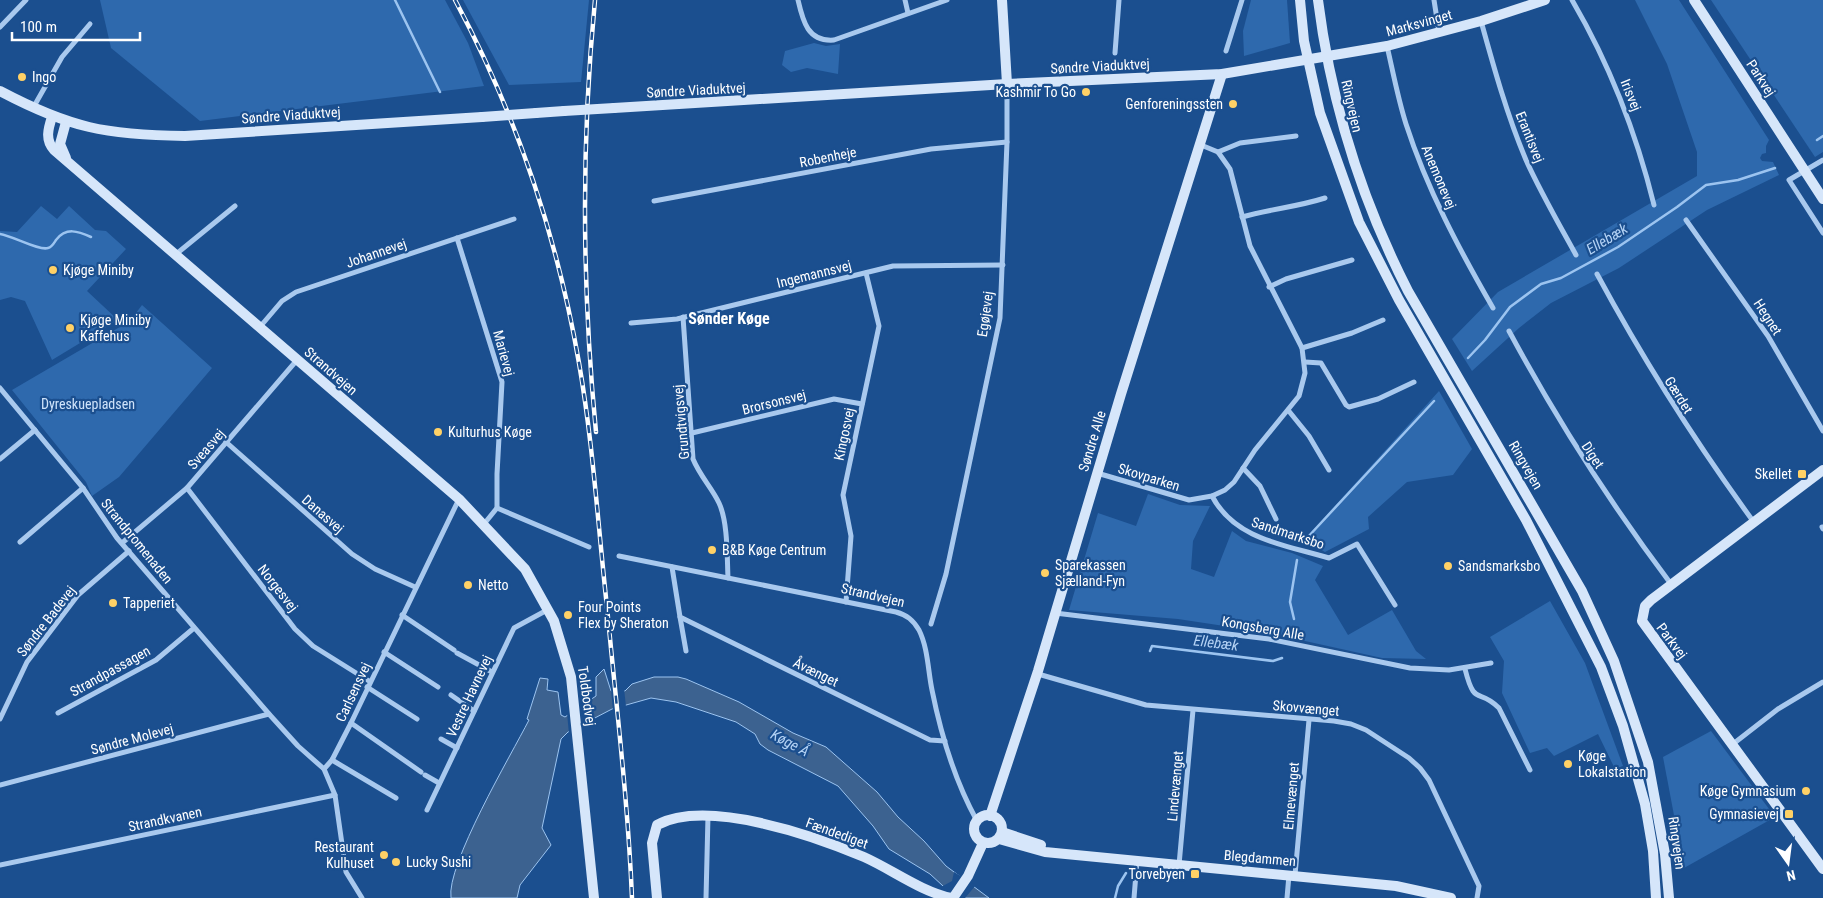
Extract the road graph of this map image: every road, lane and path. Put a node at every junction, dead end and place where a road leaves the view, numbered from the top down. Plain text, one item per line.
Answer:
1 (26, 0) edge
2 (798, 0) edge
3 (905, 0) edge
4 (947, 0) edge
5 (1002, 0) edge
6 (1119, 0) edge
7 (1242, 0) edge
8 (1300, 0) edge
9 (1318, 0) edge
10 (1434, 0) edge
11 (1572, 0) edge
12 (1694, 0) edge
13 (1540, 1) edge
14 (908, 13) junction
15 (1481, 21) junction
16 (90, 24) dead end
17 (0, 27) edge
18 (1439, 32) junction
19 (1387, 46) junction
20 (1226, 51) dead end
21 (1115, 54) dead end
22 (1327, 58) junction
23 (1308, 61) junction
24 (1222, 74) junction
25 (1007, 84) junction
26 (0, 91) edge
27 (33, 108) junction
28 (52, 117) junction
29 (66, 122) junction
30 (1296, 136) dead end
31 (1007, 142) junction
32 (1201, 145) junction
33 (1218, 152) junction
34 (1823, 160) edge
35 (68, 161) junction
36 (1805, 171) junction
37 (1325, 198) dead end
38 (1823, 199) edge
39 (654, 201) dead end
40 (1654, 205) dead end
41 (236, 206) dead end
42 (1242, 217) junction
43 (514, 219) dead end
44 (1686, 220) dead end
45 (1823, 233) edge
46 (457, 238) junction
47 (175, 255) junction
48 (1576, 255) dead end
49 (1352, 260) dead end
50 (1003, 265) junction
51 (866, 273) junction
52 (1597, 274) dead end
53 (1269, 287) junction
54 (1493, 308) dead end
55 (683, 318) junction
56 (1383, 320) dead end
57 (631, 323) dead end
58 (259, 328) junction
59 (1509, 332) dead end
60 (1302, 348) junction
61 (297, 360) junction
62 (1305, 362) junction
63 (1414, 382) dead end
64 (0, 388) edge
65 (862, 404) junction
66 (1288, 410) junction
67 (35, 430) junction
68 (1823, 431) edge
69 (692, 433) junction
70 (226, 442) junction
71 (0, 459) edge
72 (1243, 468) junction
73 (1328, 470) dead end
74 (1823, 470) edge
75 (1097, 473) junction
76 (83, 488) junction
77 (187, 488) junction
78 (1212, 496) junction
79 (459, 498) junction
80 (497, 508) junction
81 (1276, 519) dead end
82 (1753, 521) junction
83 (484, 524) junction
84 (20, 542) dead end
85 (122, 543) junction
86 (589, 547) dead end
87 (129, 551) junction
88 (619, 556) dead end
89 (672, 567) junction
90 (728, 578) junction
91 (1670, 584) junction
92 (415, 587) junction
93 (846, 602) junction
94 (1395, 605) dead end
95 (549, 609) junction
96 (1055, 613) junction
97 (402, 615) junction
98 (680, 617) junction
99 (932, 624) dead end
100 (194, 628) junction
101 (686, 651) dead end
102 (384, 652) junction
103 (1492, 663) dead end
104 (1464, 669) junction
105 (492, 672) junction
106 (1038, 674) junction
107 (1823, 683) edge
108 (368, 684) junction
109 (438, 687) dead end
110 (451, 695) dead end
111 (1193, 710) junction
112 (474, 711) junction
113 (58, 713) dead end
114 (269, 714) junction
115 (0, 719) edge
116 (417, 719) dead end
117 (1309, 720) junction
118 (351, 723) junction
119 (441, 739) dead end
120 (944, 742) junction
121 (1733, 744) junction
122 (456, 748) junction
123 (332, 760) junction
124 (324, 769) junction
125 (1530, 770) dead end
126 (439, 783) junction
127 (0, 785) edge
128 (335, 795) junction
129 (396, 798) dead end
130 (426, 810) dead end
131 (708, 815) junction
132 (990, 816) junction
133 (977, 821) junction
134 (1000, 836) junction
135 (983, 843) junction
136 (1137, 861) junction
137 (0, 865) edge
138 (1179, 865) junction
139 (1823, 869) edge
140 (1292, 875) junction
141 (362, 898) edge
142 (594, 898) edge
143 (656, 898) edge
144 (706, 898) edge
145 (952, 898) edge
146 (1134, 898) edge
147 (1287, 898) edge
148 (1451, 898) edge
149 (1476, 898) edge
150 (1656, 898) edge
151 (1669, 898) edge

1 - 17 street
2 - 14 street
3 - 14 street
4 - 14 street
5 - 25 street, Egøjevej
6 - 21 street
7 - 20 street
8 - 23 street, Ringvejen
9 - 22 street, Ringvejen
10 - 18 street
11 - 40 street, Irisvej
12 - 36 street, Parkvej
13 - 15 street, Marksvinget
15 - 18 street, Marksvinget
15 - 48 street, Erantisvej
16 - 27 street
18 - 19 street, Marksvinget
19 - 22 street, Marksvinget
19 - 54 street, Anemonevej
22 - 23 street, Søndre Viaduktvej
22 - 151 street, Ringvejen
23 - 24 street, Søndre Viaduktvej
23 - 150 street, Ringvejen
24 - 25 street, Søndre Viaduktvej
24 - 32 street, Søndre Alle
25 - 29 street, Søndre Viaduktvej, bridge
25 - 31 street, Egøjevej
26 - 27 street
27 - 28 street
28 - 29 street
28 - 35 street, Strandvejen
29 - 35 street
30 - 33 street
31 - 39 street, Robenheje
31 - 50 street, Egøjevej
32 - 33 street
32 - 75 street, Søndre Alle
33 - 42 street, Skovparken
34 - 36 street
35 - 47 street, Strandvejen
36 - 38 street, Parkvej
36 - 45 street
37 - 42 street
41 - 47 street
42 - 53 street, Skovparken
43 - 46 street, Johannevej
44 - 68 street, Hegnet
46 - 58 street, Johannevej
46 - 80 street, Marievej
47 - 58 street, Strandvejen
49 - 53 street
50 - 51 street, Ingemannsvej
50 - 99 street, Egøjevej
51 - 55 street, Ingemannsvej
51 - 65 street, Kingosvej
52 - 82 street, Gærdet
53 - 60 street, Skovparken
55 - 57 street, Ingemannsvej
55 - 69 street, Grundtvigsvej
56 - 60 street
58 - 61 street, Strandvejen
59 - 91 street, Diget
60 - 62 street, Skovparken
61 - 70 street, Sveasvej
61 - 79 street, Strandvejen
62 - 63 street
62 - 66 street, Skovparken
64 - 67 street, Strandpromenaden
65 - 69 street, Brorsonsvej
65 - 93 street, Kingosvej
66 - 72 street, Skovparken
66 - 73 street
67 - 71 street
67 - 76 street, Strandpromenaden
69 - 90 street, Grundtvigsvej
70 - 77 street, Sveasvej
70 - 92 street, Danasvej
72 - 78 street, Skovparken
72 - 81 street
74 - 82 street, Parkvej
75 - 78 street, Skovparken
75 - 96 street, Søndre Alle
76 - 84 street
76 - 85 street, Strandpromenaden
77 - 85 street, Sveasvej
77 - 108 street, Norgesvej
78 - 94 street, Sandmarksbo
79 - 83 street, Strandvejen
79 - 92 street, Carlsensvej
80 - 83 street
80 - 86 street
82 - 91 street, Parkvej
83 - 95 street, Toldbodvej
85 - 87 street, Strandpromenaden
87 - 100 street, Strandpromenaden
87 - 115 street, Søndre Badevej
88 - 89 street, Strandvejen
89 - 90 street, Strandvejen
89 - 98 street
90 - 93 street, Strandvejen
91 - 121 street, Parkvej
92 - 97 street, Carlsensvej
93 - 120 street, Strandvejen
95 - 105 street, Vestre Havnevej
95 - 142 street, Toldbodvej
96 - 104 street, Kongsberg Alle
96 - 106 street, Søndre Alle
97 - 102 street, Carlsensvej
97 - 105 street
98 - 101 street
98 - 120 street, Åvænget
100 - 113 street, Strandpassagen
100 - 114 street, Strandpromenaden
102 - 108 street, Carlsensvej
102 - 109 street
103 - 104 street, Kongsberg Alle
104 - 125 street
105 - 112 street, Vestre Havnevej
106 - 111 street, Skovvænget
106 - 132 street, Søndre Alle
107 - 121 street
108 - 116 street, Norgesvej
108 - 118 street, Carlsensvej
110 - 112 street
111 - 117 street, Skovvænget
111 - 138 street, Lindevænget
112 - 122 street, Vestre Havnevej
114 - 124 street, Strandpromenaden
114 - 127 street, Søndre Molevej
117 - 140 street, Elmevænget
117 - 149 street, Skovvænget
118 - 123 street, Carlsensvej
118 - 126 street
119 - 122 street
120 - 133 street, Strandvejen
121 - 139 street, Parkvej
122 - 126 street, Vestre Havnevej
123 - 124 street, Carlsensvej
123 - 129 street
124 - 128 street
126 - 130 street, Vestre Havnevej
128 - 137 street, Strandkvanen
128 - 141 street
131 - 143 street, Fændediget
131 - 144 street
131 - 145 street, Fændediget
132 - 133 street
132 - 134 street
133 - 135 street
134 - 135 street
134 - 136 street, Blegdammen
135 - 145 street
136 - 138 street, Blegdammen
136 - 146 street
138 - 140 street, Blegdammen
140 - 147 street, Elmevænget
140 - 148 street, Blegdammen

